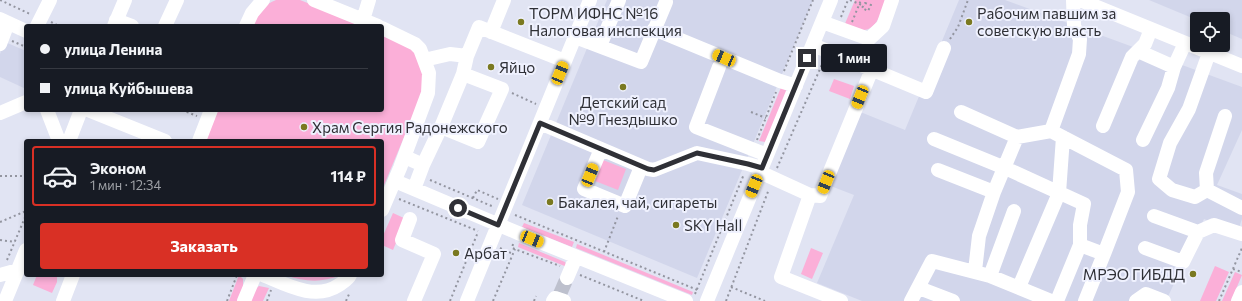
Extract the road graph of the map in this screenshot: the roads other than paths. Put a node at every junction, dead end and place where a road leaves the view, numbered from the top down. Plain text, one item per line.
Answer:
1 (50, 0) edge
2 (125, 0) edge
3 (177, 0) edge
4 (263, 0) edge
5 (314, 0) edge
6 (369, 0) edge
7 (504, 0) edge
8 (590, 0) edge
9 (619, 0) edge
10 (831, 0) edge
11 (892, 0) edge
12 (1073, 0) edge
13 (1080, 0) edge
14 (666, 2) dead end
15 (363, 20) junction
16 (4, 21) edge
17 (822, 22) junction
18 (115, 23) edge
19 (38, 24) edge
20 (167, 24) edge
21 (247, 24) edge
22 (373, 24) edge
23 (384, 29) edge
24 (654, 29) junction
25 (1151, 29) junction
26 (24, 30) edge
27 (491, 32) junction
28 (575, 37) junction
29 (1185, 43) junction
30 (0, 44) edge
31 (813, 45) junction
32 (600, 46) junction
33 (944, 48) road end
34 (1138, 51) junction
35 (1209, 53) junction
36 (467, 56) junction
37 (424, 60) junction
38 (565, 62) junction
39 (1242, 66) edge
40 (719, 67) dead end
41 (1174, 67) junction
42 (872, 69) junction
43 (463, 74) junction
44 (796, 86) junction
45 (24, 103) edge
46 (48, 112) edge
47 (80, 112) edge
48 (93, 112) edge
49 (209, 112) edge
50 (961, 112) dead end
51 (0, 113) edge
52 (1225, 116) dead end
53 (540, 123) junction
54 (1104, 126) dead end
55 (440, 127) junction
56 (1057, 134) junction
57 (1017, 137) junction
58 (59, 139) edge
59 (70, 139) edge
60 (160, 139) edge
61 (200, 139) edge
62 (934, 139) dead end
63 (1143, 140) dead end
64 (601, 149) junction
65 (767, 155) junction
66 (405, 157) junction
67 (641, 167) junction
68 (1005, 168) junction
69 (421, 170) junction
70 (938, 170) dead end
71 (765, 173) junction
72 (395, 181) junction
73 (414, 189) junction
74 (1208, 190) junction
75 (994, 192) junction
76 (1059, 193) junction
77 (810, 195) junction
78 (384, 206) edge
79 (1242, 208) edge
80 (1014, 211) dead end
81 (1154, 216) dead end
82 (410, 219) dead end
83 (498, 225) junction
84 (1198, 232) junction
85 (1242, 234) edge
86 (1080, 245) junction
87 (1145, 248) dead end
88 (22, 249) edge
89 (1104, 254) junction
90 (576, 257) junction
91 (18, 270) junction
92 (975, 271) junction
93 (1, 275) edge
94 (990, 276) junction
95 (72, 277) edge
96 (254, 277) edge
97 (268, 277) edge
98 (348, 277) edge
99 (567, 278) tunnel mouth
100 (919, 288) junction
101 (1020, 292) edge
102 (1242, 292) edge
103 (810, 295) edge
104 (325, 297) edge
105 (699, 297) edge
106 (5, 301) edge
107 (63, 301) edge
108 (244, 301) edge
109 (414, 301) edge
110 (467, 301) edge
111 (841, 301) edge
112 (911, 301) edge
113 (953, 301) edge
114 (1051, 301) edge
115 (1057, 301) edge
116 (1085, 301) edge
117 (1136, 301) edge
118 (1164, 301) edge
119 (1238, 301) edge

1 - 19 street
2 - 18 street
3 - 20 street
4 - 21 street
5 - 15 street
6 - 15 street
7 - 27 street
8 - 28 street
9 - 32 street
10 - 17 street
11 - 17 street
12 - 56 street
13 - 25 street
14 - 24 street
15 - 22 street
16 - 26 street
16 - 30 street
17 - 31 street
23 - 37 street
24 - 32 street
24 - 44 street
25 - 29 street
25 - 34 street
27 - 36 street
27 - 38 street
28 - 32 street
28 - 38 street
29 - 35 street
29 - 41 street
31 - 42 street
31 - 44 street
33 - 42 street
34 - 41 street
34 - 54 street
35 - 39 street
35 - 74 street
36 - 37 street
36 - 43 street
37 - 66 street
38 - 53 street
40 - 65 street
41 - 63 street
42 - 77 street
43 - 55 street
43 - 55 street
44 - 65 street
45 - 51 street
46 - 58 street
47 - 59 street
48 - 60 street
49 - 61 street
50 - 57 street
52 - 74 street
53 - 64 street
53 - 83 street
55 - 69 street
56 - 57 street
56 - 76 street
56 - 89 street
57 - 68 street
62 - 68 street
64 - 67 street
64 - 67 street
65 - 71 street
66 - 69 street
66 - 72 street
67 - 71 street
68 - 75 street
68 - 76 street
69 - 73 street
70 - 75 street
71 - 77 street
71 - 105 street
72 - 73 street
72 - 78 street
73 - 83 street
74 - 79 street
75 - 92 street
76 - 86 street
76 - 101 street
77 - 103 street
80 - 94 street
81 - 84 street
82 - 109 street
83 - 90 street
83 - 110 street
84 - 85 street
84 - 87 street
86 - 89 street
86 - 115 street
88 - 91 street
89 - 116 street
90 - 99 street
90 - 105 street
91 - 93 street
91 - 106 street
92 - 94 street
92 - 100 street
94 - 101 street
95 - 107 street
96 - 108 street
97 - 104 street
98 - 104 street
100 - 112 street
100 - 113 street
101 - 114 street
102 - 119 street
103 - 111 street
117 - 118 street

